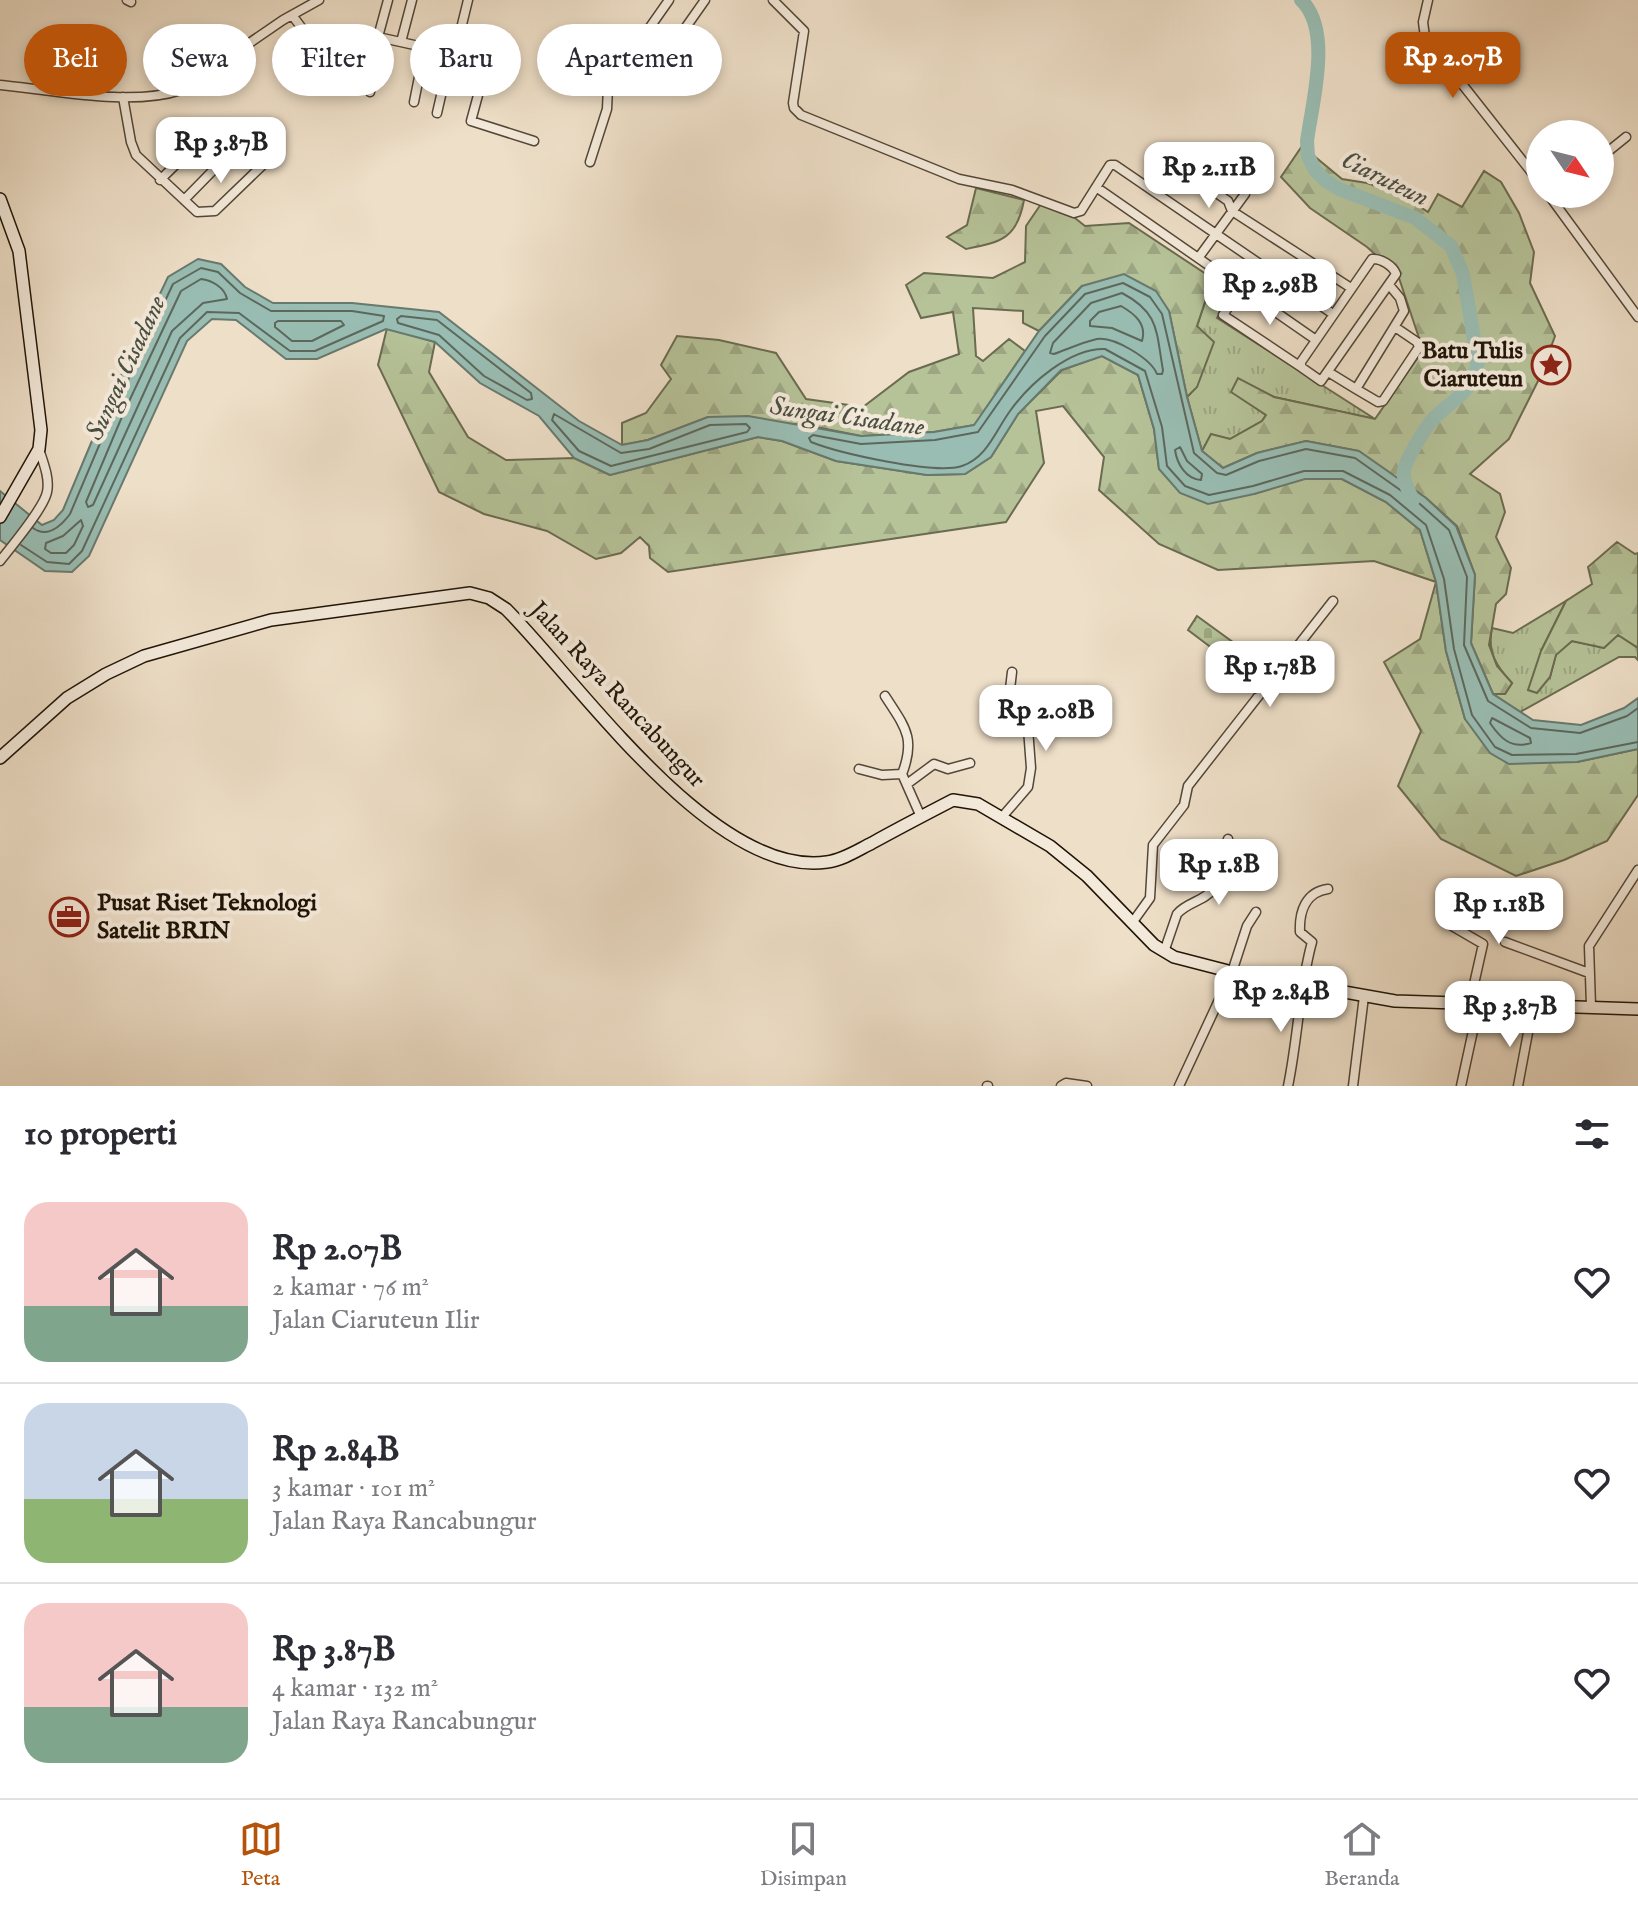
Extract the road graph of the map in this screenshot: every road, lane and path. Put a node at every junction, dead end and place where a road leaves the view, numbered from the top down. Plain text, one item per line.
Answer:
1 (319, 0) edge
2 (388, 0) edge
3 (412, 0) edge
4 (468, 0) edge
5 (669, 0) edge
6 (705, 0) edge
7 (773, 0) edge
8 (1428, 0) edge
9 (292, 15) junction
10 (299, 24) edge
11 (382, 24) edge
12 (461, 24) edge
13 (688, 24) edge
14 (394, 40) edge
15 (401, 42) junction
16 (410, 44) edge
17 (0, 85) edge
18 (415, 96) edge
19 (441, 96) edge
20 (478, 96) edge
21 (123, 97) junction
22 (414, 102) dead end
23 (437, 113) dead end
24 (216, 125) dead end
25 (1626, 137) dead end
26 (534, 141) dead end
27 (236, 147) dead end
28 (1614, 147) edge
29 (270, 158) dead end
30 (590, 162) dead end
31 (1526, 165) edge
32 (1185, 171) dead end
33 (160, 180) junction
34 (1096, 187) junction
35 (1245, 194) dead end
36 (0, 199) edge
37 (184, 200) junction
38 (1561, 208) edge
39 (1232, 211) junction
40 (1216, 234) junction
41 (1199, 257) junction
42 (1390, 286) junction
43 (1242, 287) junction
44 (1351, 288) junction
45 (1333, 314) junction
46 (1638, 317) edge
47 (1395, 327) junction
48 (1316, 340) junction
49 (1301, 367) junction
50 (1330, 373) junction
51 (1356, 389) junction
52 (39, 449) junction
53 (0, 517) edge
54 (1, 560) edge
55 (1333, 601) dead end
56 (1012, 672) dead end
57 (1230, 672) dead end
58 (1263, 693) junction
59 (885, 696) dead end
60 (0, 758) edge
61 (970, 763) dead end
62 (859, 769) dead end
63 (902, 774) junction
64 (907, 784) junction
65 (921, 817) junction
66 (1002, 817) junction
67 (1228, 839) dead end
68 (1638, 870) edge
69 (1328, 889) dead end
70 (1256, 912) dead end
71 (1132, 923) junction
72 (1447, 923) dead end
73 (1505, 942) dead end
74 (1164, 952) junction
75 (1232, 972) junction
76 (1589, 973) junction
77 (1301, 985) junction
78 (1364, 996) junction
79 (1475, 1003) junction
80 (1533, 1006) junction
81 (1591, 1006) junction
82 (1638, 1009) edge
83 (1061, 1086) edge
84 (1087, 1086) edge
85 (1179, 1086) edge
86 (1288, 1086) edge
87 (1353, 1086) edge
88 (1461, 1086) edge
89 (1518, 1086) edge

1 - 9 street
2 - 11 street
3 - 15 street
4 - 12 street
5 - 30 street
6 - 13 street
7 - 34 street
8 - 31 street
9 - 10 street
9 - 21 street
14 - 15 street
15 - 16 street
17 - 21 street
18 - 22 street
19 - 23 street
20 - 26 street
21 - 33 street
24 - 33 street
25 - 28 street
27 - 37 street
29 - 37 street
32 - 39 street
33 - 37 street
34 - 40 street
34 - 41 street
35 - 39 street
36 - 52 main road
38 - 46 street
39 - 40 street
39 - 44 street
40 - 41 street
40 - 45 street
41 - 43 street
42 - 44 street
42 - 47 street
42 - 50 street
43 - 48 street
43 - 49 street
44 - 45 street
45 - 48 street
47 - 51 street
47 - 51 street
48 - 49 street
49 - 50 street
50 - 51 street
52 - 53 main road
52 - 54 street
55 - 58 street
56 - 66 street
57 - 58 street
58 - 71 street
59 - 63 street
60 - 65 main road, Jalan Raya Rancabungur
61 - 64 street
62 - 63 street
63 - 64 street
64 - 65 street
65 - 66 main road, Jalan Raya Rancabungur
66 - 71 main road, Jalan Raya Rancabungur
67 - 74 street
68 - 76 street
69 - 77 street
70 - 75 street
71 - 74 main road, Jalan Raya Rancabungur
72 - 79 street
73 - 76 street
74 - 75 main road, Jalan Raya Rancabungur
75 - 77 main road, Jalan Raya Rancabungur
75 - 85 street
76 - 81 street
77 - 78 main road, Jalan Raya Rancabungur
77 - 86 street
78 - 79 main road, Jalan Raya Rancabungur
78 - 87 street
79 - 80 main road, Jalan Raya Rancabungur
79 - 88 street
80 - 81 main road, Jalan Raya Rancabungur
80 - 89 street
81 - 82 main road, Jalan Raya Rancabungur
83 - 84 street

